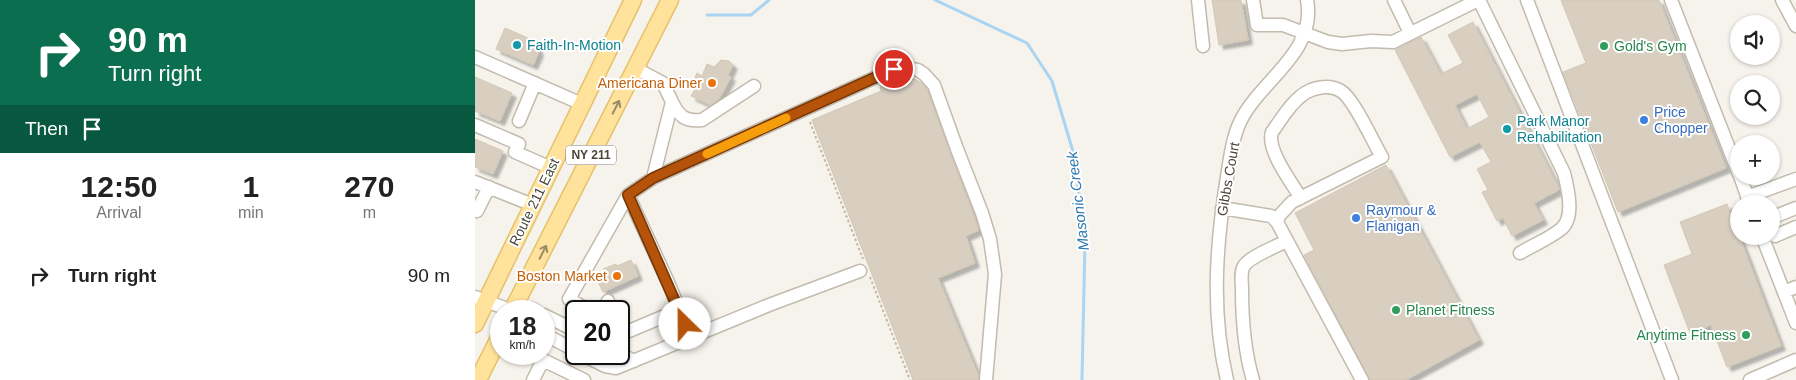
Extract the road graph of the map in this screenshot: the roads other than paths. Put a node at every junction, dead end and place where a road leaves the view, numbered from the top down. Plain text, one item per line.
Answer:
1 (633, 0) edge
2 (669, 0) edge
3 (1198, 0) edge
4 (1253, 0) edge
5 (1307, 0) edge
6 (1394, 0) edge
7 (1478, 0) edge
8 (1527, 0) edge
9 (1671, 0) edge
10 (1782, 0) edge
11 (1796, 26) edge
12 (1304, 33) junction
13 (1410, 33) junction
14 (1203, 46) dead end
15 (475, 57) edge
16 (635, 68) junction
17 (535, 83) junction
18 (754, 86) dead end
19 (672, 102) junction
20 (582, 104) junction
21 (519, 121) dead end
22 (475, 125) edge
23 (1730, 152) edge
24 (551, 168) junction
25 (653, 178) junction
26 (1796, 179) edge
27 (475, 182) edge
28 (489, 187) junction
29 (628, 195) junction
30 (1760, 195) edge
31 (1301, 198) junction
32 (533, 205) junction
33 (1222, 208) junction
34 (1796, 208) edge
35 (475, 210) edge
36 (1780, 214) edge
37 (1277, 222) junction
38 (1796, 227) edge
39 (1780, 234) edge
40 (1287, 241) junction
41 (1766, 245) edge
42 (1520, 253) dead end
43 (863, 267) road end
44 (1796, 287) edge
45 (1784, 292) junction
46 (481, 299) edge
47 (519, 300) edge
48 (571, 300) edge
49 (679, 310) junction
50 (1796, 323) edge
51 (475, 324) edge
52 (630, 331) edge
53 (691, 337) junction
54 (490, 356) edge
55 (630, 359) edge
56 (1796, 360) edge
57 (634, 361) junction
58 (630, 362) edge
59 (592, 365) edge
60 (606, 365) edge
61 (622, 365) edge
62 (478, 380) edge
63 (533, 380) edge
64 (584, 380) edge
65 (987, 380) edge
66 (1227, 380) edge
67 (1253, 380) edge
68 (1362, 380) edge
69 (1672, 380) edge
70 (1750, 380) edge

1 - 20 main road, Route 211 East / NY 211
2 - 16 main road, NY 211
3 - 14 street
4 - 12 street
5 - 12 street, Gibbs Court
6 - 13 street
7 - 13 street
7 - 42 street
8 - 69 street
9 - 23 street
10 - 11 street
12 - 13 street
12 - 33 street, Gibbs Court
15 - 17 street
16 - 19 street
47 -> 16 main road, NY 211
17 - 20 street
17 - 21 street
18 - 19 street
19 - 25 street
20 - 24 main road, Route 211 East / NY 211
22 - 24 street
24 - 32 main road, Route 211 East / NY 211
25 - 29 street
25 - 65 street
26 - 30 street
27 - 28 street
28 - 32 street
28 - 35 street
29 - 48 street
29 - 49 street
31 - 31 street
31 - 37 street
32 - 46 main road, Route 211 East / NY 211
33 - 37 street
33 - 66 street, Gibbs Court
34 - 36 street
37 - 40 street
38 - 39 street
40 - 67 street
40 - 68 street
41 - 45 street
43 - 53 street
44 - 45 street
45 - 50 street
46 - 51 main road, Route 211 East / NY 211
49 - 52 street
49 - 53 street
53 - 57 street
54 - 62 main road
55 - 57 street
56 - 70 street
57 - 58 street
59 - 64 street
60 - 61 street
63 - 64 street

